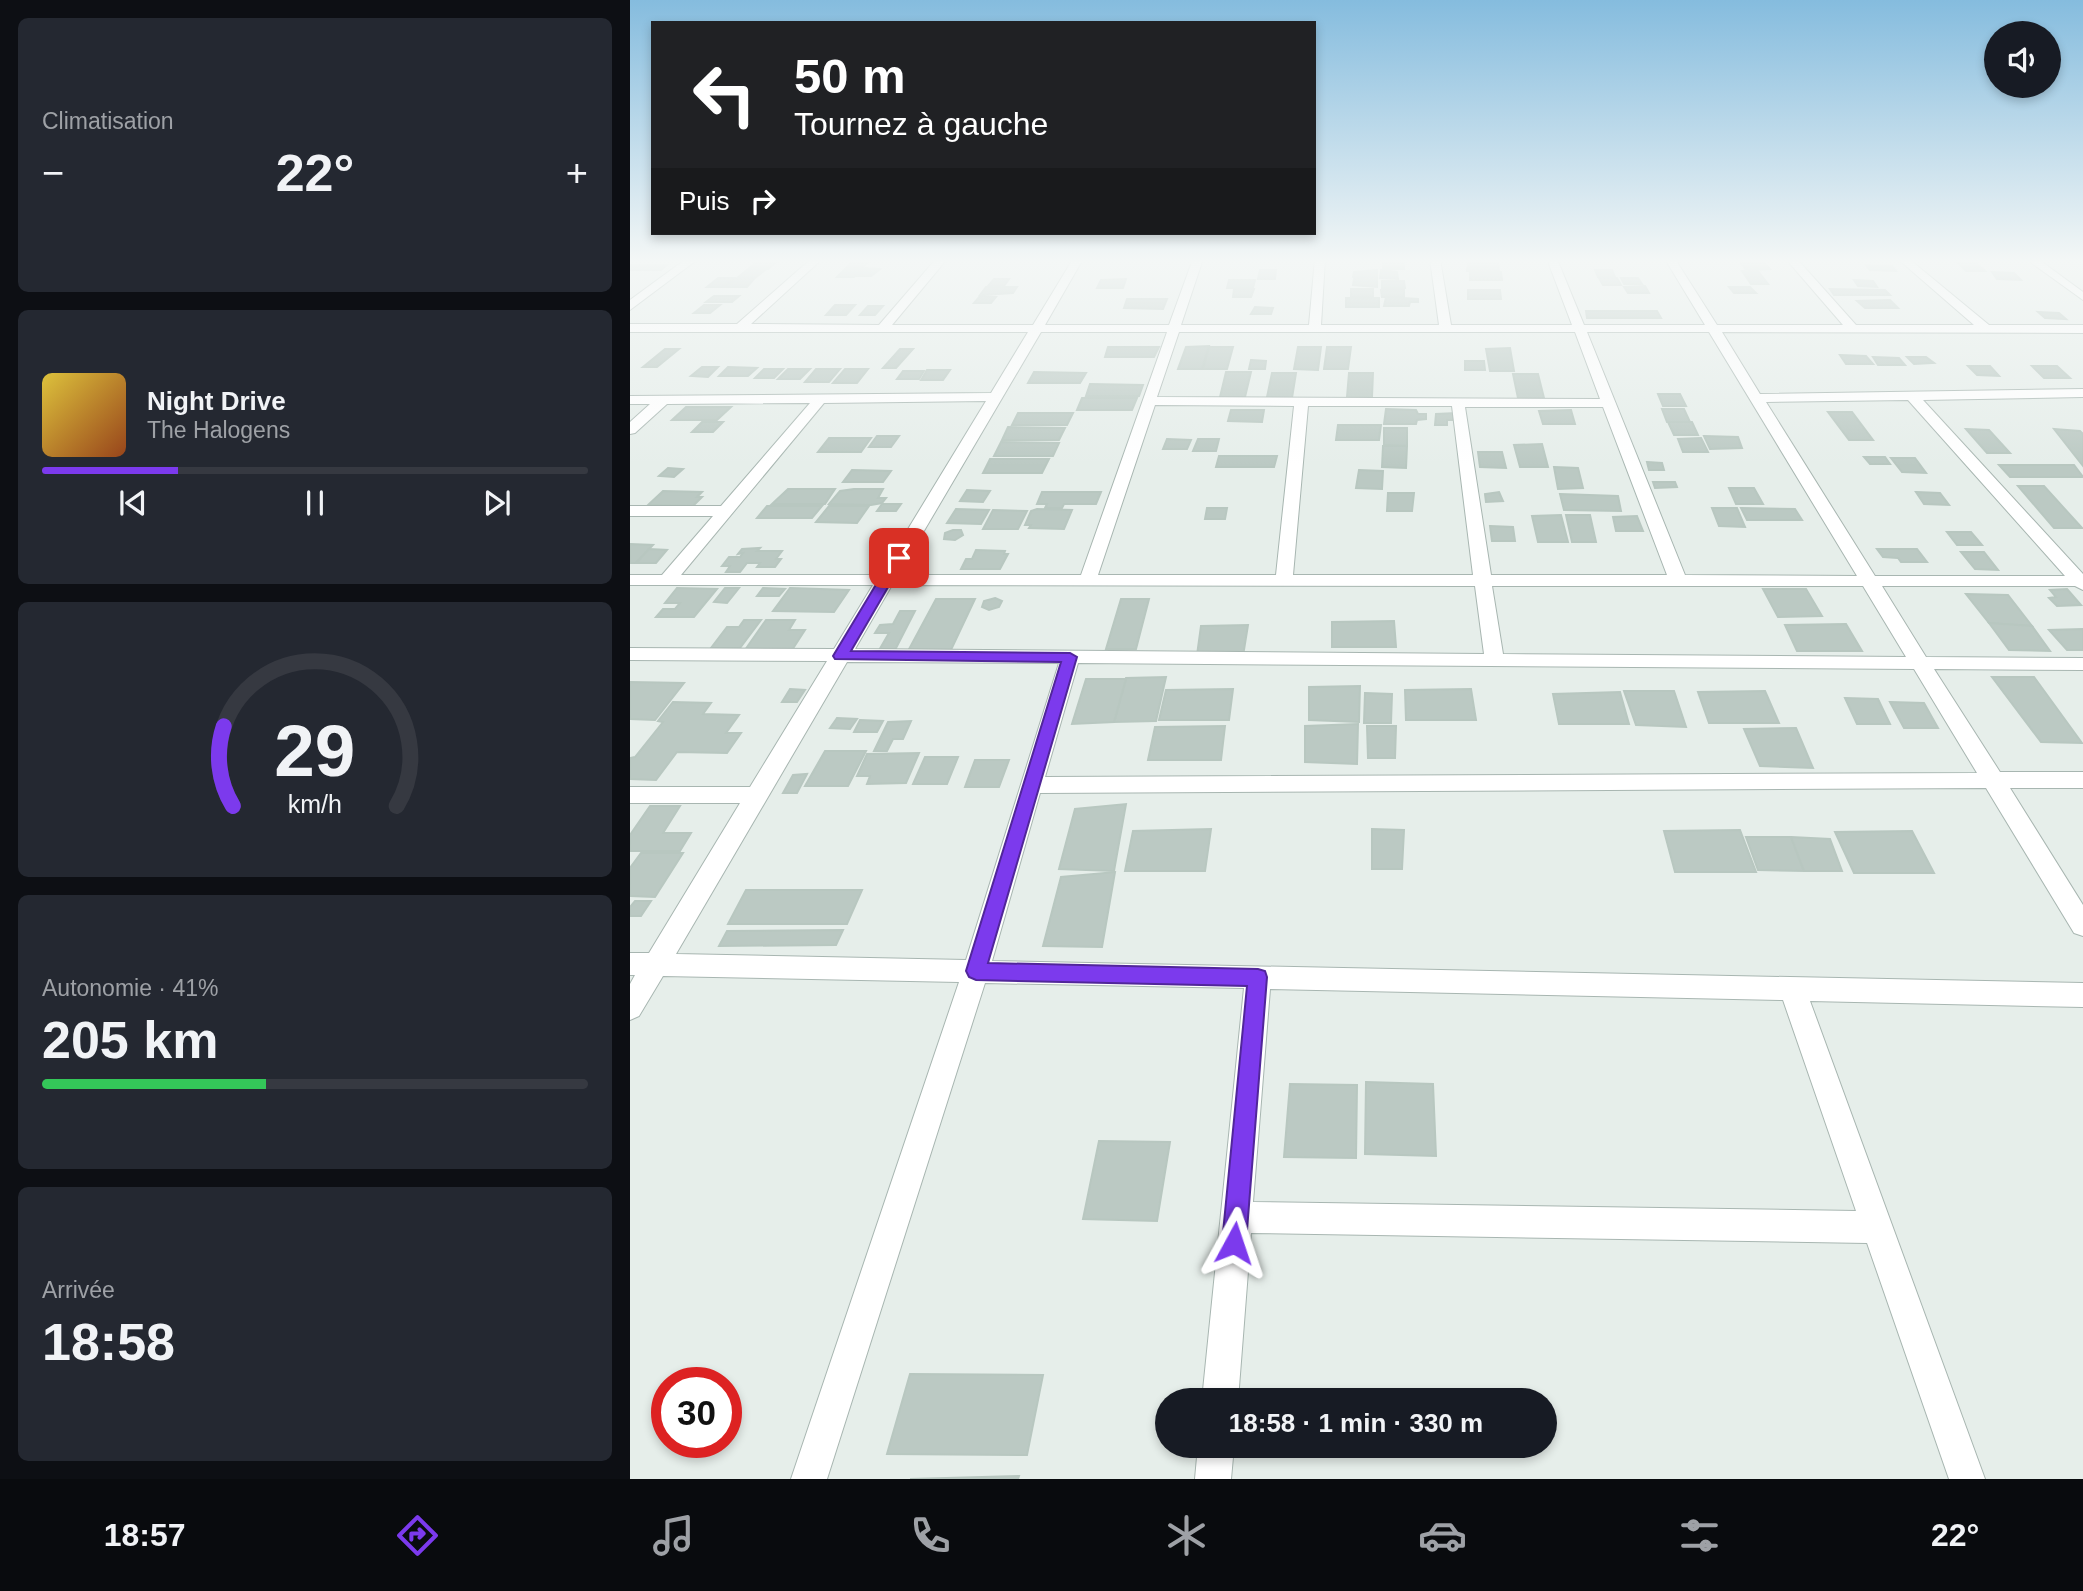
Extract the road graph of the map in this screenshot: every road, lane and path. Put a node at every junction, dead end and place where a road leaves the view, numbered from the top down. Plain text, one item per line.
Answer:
1 (1036, 328) edge
2 (1175, 328) edge
3 (1579, 328) edge
4 (1713, 328) edge
5 (1855, 328) edge
6 (1986, 329) joint
7 (2083, 329) edge
8 (2083, 393) edge
9 (1911, 396) junction
10 (995, 397) junction
11 (821, 398) junction
12 (1756, 398) junction
13 (664, 399) junction
14 (630, 400) edge
15 (1149, 401) junction
16 (1301, 402) junction
17 (1458, 402) junction
18 (1608, 403) junction
19 (630, 430) edge
20 (630, 511) edge
21 (726, 511) junction
22 (630, 580) edge
23 (667, 580) junction
24 (885, 581) junction
25 (1678, 581) junction
26 (1870, 581) junction
27 (1087, 582) junction
28 (1284, 582) junction
29 (1483, 582) junction
30 (2082, 582) edge
31 (630, 654) edge
32 (841, 656) junction
33 (1070, 657) junction
34 (1494, 660) junction
35 (1920, 663) junction
36 (2083, 664) edge
37 (1993, 780) junction
38 (2083, 780) edge
39 (1030, 785) junction
40 (630, 795) edge
41 (757, 795) junction
42 (2083, 926) edge
43 (643, 964) edge
44 (976, 971) junction
45 (1258, 977) junction
46 (1792, 988) junction
47 (2083, 995) edge
48 (630, 1008) edge
49 (1236, 1217) junction
50 (1877, 1227) junction
51 (1221, 1388) edge
52 (1215, 1458) edge
53 (809, 1479) edge
54 (1213, 1479) edge
55 (1966, 1479) edge

1 - 10 street
2 - 15 street
3 - 18 street
4 - 12 street
5 - 6 street
6 - 7 street
8 - 9 street
9 - 12 street
9 - 30 street
10 - 11 street
10 - 24 street
11 - 13 street
11 - 21 street
12 - 26 street
13 - 14 street
13 - 19 street
15 - 16 street
15 - 27 street
16 - 17 street
16 - 28 street
17 - 18 street
17 - 29 street
18 - 25 street
20 - 21 street
21 - 23 street
22 - 23 street
23 - 24 street
24 - 27 street
24 - 32 street
25 - 26 street
25 - 29 street
26 - 30 street
26 - 35 street
27 - 28 street
28 - 29 street
29 - 34 street
31 - 32 street
32 - 33 street
32 - 41 street
33 - 34 street
33 - 39 street
34 - 35 street
35 - 36 street
35 - 37 street
37 - 38 street
37 - 39 street
37 - 42 street
39 - 44 street
40 - 41 street
41 - 43 street
43 - 44 street
43 - 48 street
44 - 45 street
44 - 53 street
45 - 46 street
45 - 49 street
46 - 47 street
46 - 50 street
49 - 50 street
49 - 51 street
50 - 55 street
52 - 54 street

